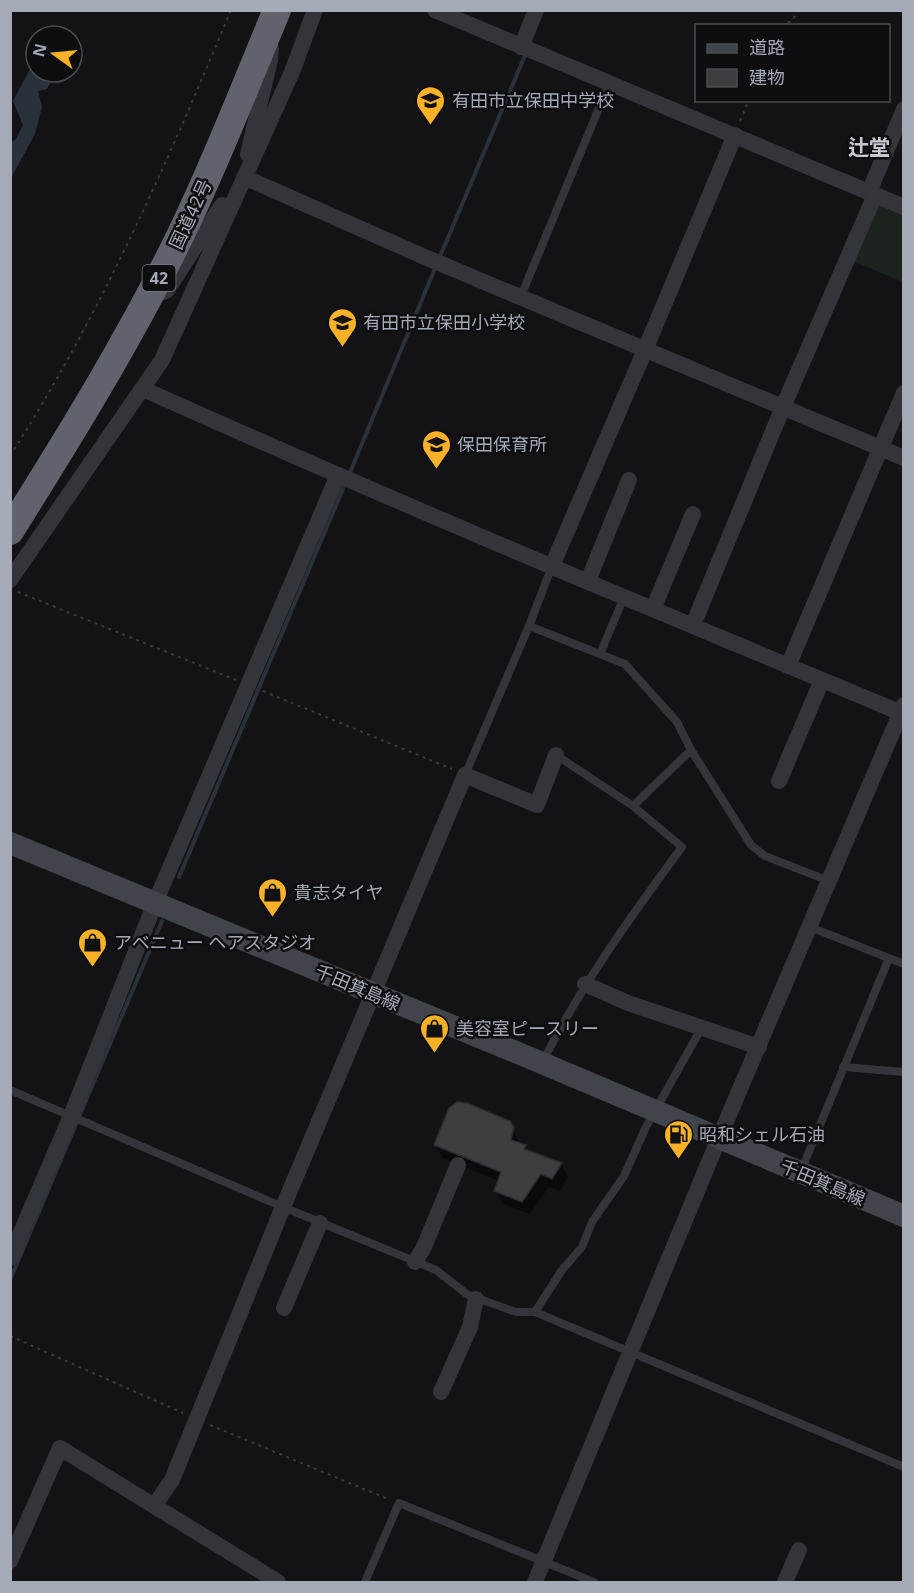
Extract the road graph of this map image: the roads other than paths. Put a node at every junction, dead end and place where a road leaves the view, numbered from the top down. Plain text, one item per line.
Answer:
1 (315, 10) edge
2 (435, 10) edge
3 (536, 10) edge
4 (272, 23) edge
5 (521, 47) junction
6 (609, 84) junction
7 (903, 109) edge
8 (735, 135) junction
9 (243, 177) junction
10 (872, 194) junction
11 (903, 207) edge
12 (150, 296) junction
13 (521, 296) junction
14 (645, 350) junction
15 (143, 389) junction
16 (903, 393) edge
17 (783, 408) junction
18 (880, 449) junction
19 (903, 458) edge
20 (338, 475) junction
21 (629, 480) dead end
22 (693, 514) dead end
23 (10, 531) edge
24 (552, 566) junction
25 (10, 580) edge
26 (588, 581) junction
27 (624, 597) junction
28 (652, 609) junction
29 (693, 625) junction
30 (529, 626) junction
31 (600, 654) junction
32 (788, 666) junction
33 (822, 680) junction
34 (902, 710) edge
35 (691, 750) junction
36 (556, 755) joint
37 (465, 775) junction
38 (779, 782) dead end
39 (633, 806) junction
40 (10, 843) edge
41 (830, 881) junction
42 (155, 903) junction
43 (810, 927) junction
44 (889, 958) junction
45 (903, 964) edge
46 (585, 984) junction
47 (374, 994) junction
48 (702, 1027) junction
49 (759, 1047) junction
50 (542, 1063) junction
51 (843, 1067) junction
52 (903, 1071) edge
53 (10, 1090) edge
54 (656, 1112) junction
55 (70, 1116) junction
56 (719, 1138) junction
57 (458, 1165) dead end
58 (800, 1173) junction
59 (283, 1207) junction
60 (903, 1216) edge
61 (320, 1223) junction
62 (10, 1258) edge
63 (415, 1262) junction
64 (476, 1299) junction
65 (284, 1308) dead end
66 (535, 1312) junction
67 (631, 1354) junction
68 (441, 1392) dead end
69 (903, 1467) edge
70 (154, 1506) junction
71 (799, 1550) dead end
72 (10, 1560) edge
73 (544, 1561) junction
74 (278, 1582) edge
75 (365, 1582) edge
76 (535, 1582) edge
77 (594, 1582) edge
78 (785, 1582) edge

1 - 9 street
2 - 5 street
3 - 5 street
4 - 9 street
4 - 12 highway, 国道42号 / 42
5 - 6 street
6 - 8 street
6 - 13 lane
7 - 10 street
8 - 10 street
8 - 14 street
9 - 12 street
9 - 13 street
9 - 15 street
10 - 11 street
10 - 17 street
12 - 23 highway, 国道42号 / 42
13 - 14 street
14 - 17 street
14 - 24 street
15 - 20 street
15 - 25 street
16 - 18 street
17 - 18 street
17 - 29 street
18 - 19 street
18 - 32 street
20 - 24 street
20 - 42 street
21 - 26 street
22 - 28 street
24 - 26 street
24 - 30 lane
26 - 27 street
27 - 28 street
27 - 31 lane
28 - 29 street
29 - 32 street
30 - 31 lane
30 - 37 lane
31 - 35 lane
32 - 33 street
33 - 34 street
33 - 38 street
34 - 41 street
35 - 39 lane
35 - 41 lane
36 - 37 street
36 - 39 lane
37 - 47 street
39 - 46 lane
40 - 42 main road, 千田箕島線
41 - 43 street
42 - 47 main road, 千田箕島線
42 - 55 street
43 - 44 lane
43 - 49 street
44 - 45 lane
44 - 51 lane
46 - 48 street
46 - 50 lane
47 - 50 main road, 千田箕島線
47 - 59 street
48 - 49 street
48 - 54 lane
49 - 56 street
50 - 54 main road, 千田箕島線
51 - 52 lane
51 - 58 lane
53 - 55 lane
54 - 56 main road, 千田箕島線
54 - 66 lane
55 - 59 lane
55 - 62 street
56 - 58 main road, 千田箕島線
56 - 67 street
57 - 63 street
58 - 60 main road, 千田箕島線
59 - 61 lane
59 - 70 street
61 - 63 lane
61 - 65 street
63 - 64 lane
64 - 66 lane
64 - 68 street
66 - 67 lane
67 - 69 lane
67 - 73 street
70 - 72 street
70 - 74 street
71 - 78 street
73 - 75 lane
73 - 76 street
73 - 77 lane

